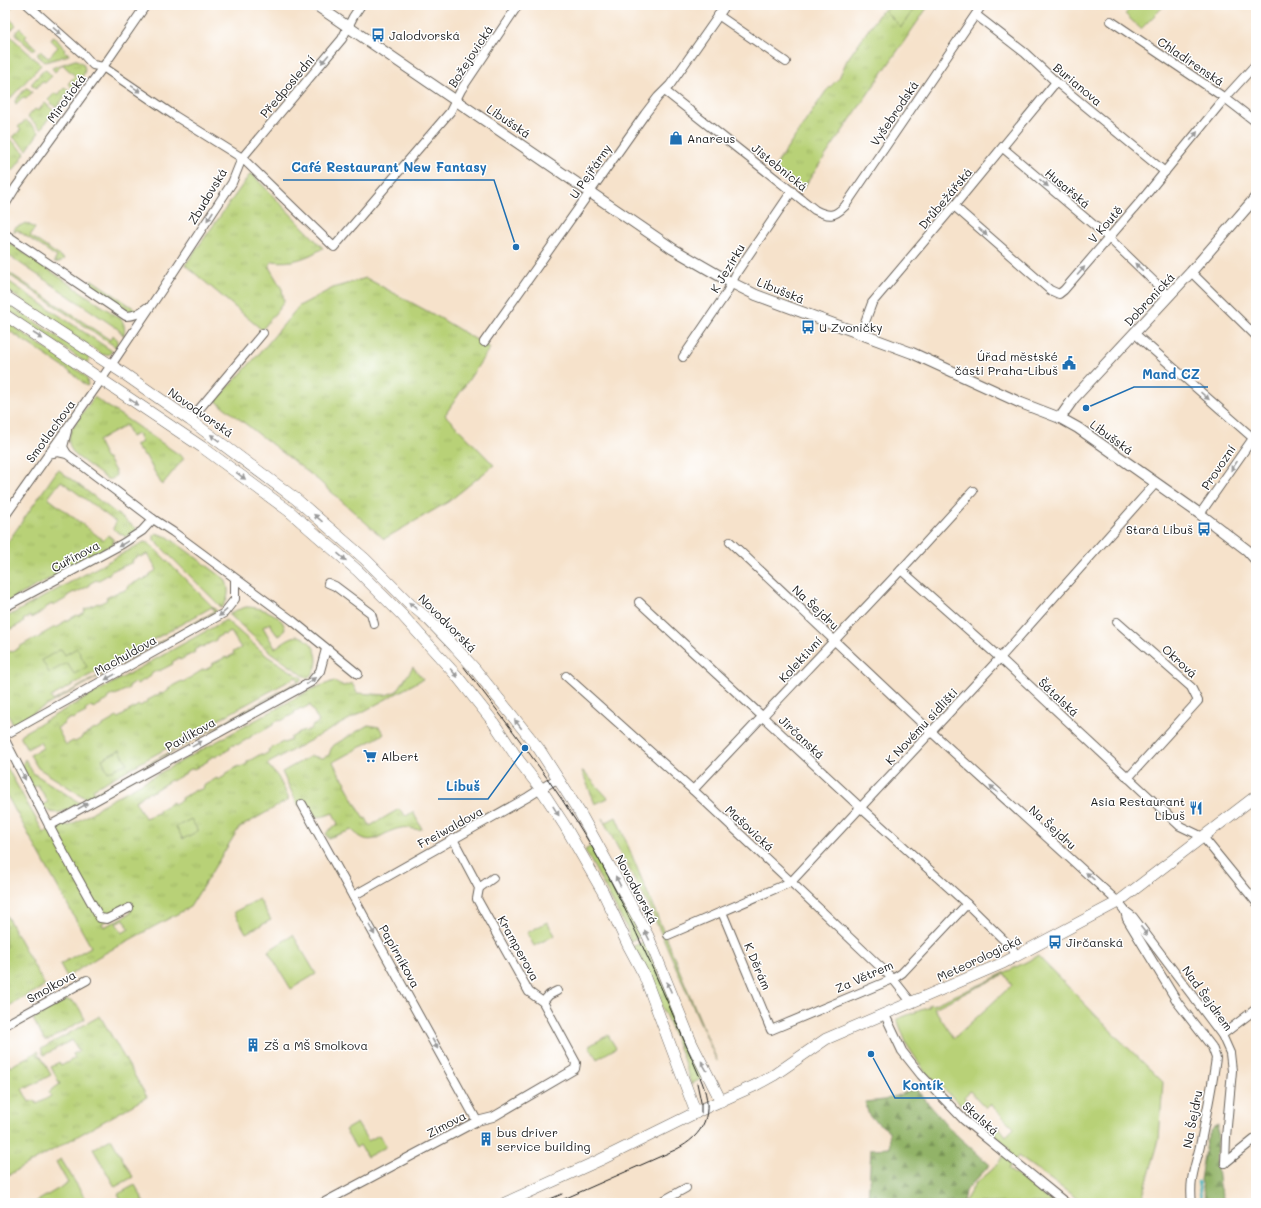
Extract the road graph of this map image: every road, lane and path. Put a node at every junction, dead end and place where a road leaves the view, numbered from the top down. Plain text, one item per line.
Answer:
1 (28, 5) edge
2 (146, 5) edge
3 (316, 5) edge
4 (361, 5) edge
5 (518, 5) edge
6 (726, 5) edge
7 (982, 5) edge
8 (976, 15) junction
9 (718, 16) junction
10 (1111, 21) dead end
11 (348, 27) junction
12 (786, 62) dead end
13 (1256, 64) edge
14 (104, 67) junction
15 (1056, 82) junction
16 (665, 91) junction
17 (1225, 98) junction
18 (456, 100) junction
19 (1256, 122) edge
20 (1002, 148) junction
21 (242, 158) junction
22 (1165, 172) junction
23 (792, 191) junction
24 (590, 192) junction
25 (1256, 197) edge
26 (5, 206) edge
27 (954, 206) junction
28 (825, 215) joint
29 (5, 234) edge
30 (1109, 238) junction
31 (1191, 272) junction
32 (732, 283) junction
33 (5, 296) edge
34 (1169, 296) junction
35 (152, 304) junction
36 (5, 315) edge
37 (263, 333) dead end
38 (862, 333) junction
39 (1134, 333) junction
40 (1256, 336) edge
41 (484, 342) dead end
42 (683, 357) dead end
43 (110, 366) junction
44 (101, 380) junction
45 (1060, 418) junction
46 (190, 420) junction
47 (67, 428) junction
48 (1254, 436) edge
49 (48, 454) junction
50 (67, 454) junction
51 (1155, 484) junction
52 (972, 491) dead end
53 (1200, 514) junction
54 (5, 516) edge
55 (152, 519) junction
56 (730, 542) dead end
57 (1256, 560) edge
58 (901, 570) junction
59 (235, 579) junction
60 (328, 583) dead end
61 (639, 602) dead end
62 (5, 607) edge
63 (1117, 622) dead end
64 (374, 624) dead end
65 (834, 640) junction
66 (326, 648) junction
67 (1000, 658) junction
68 (358, 674) dead end
69 (566, 676) dead end
70 (763, 717) junction
71 (931, 732) junction
72 (5, 735) edge
73 (5, 740) edge
74 (558, 778) junction
75 (1128, 778) junction
76 (541, 789) junction
77 (693, 790) junction
78 (1256, 796) edge
79 (302, 804) dead end
80 (861, 808) junction
81 (49, 826) junction
82 (1203, 837) junction
83 (453, 839) junction
84 (493, 878) dead end
85 (792, 882) junction
86 (479, 888) junction
87 (353, 896) junction
88 (1256, 902) edge
89 (967, 904) junction
90 (1122, 907) junction
91 (128, 908) dead end
92 (722, 912) junction
93 (668, 935) dead end
94 (1016, 955) junction
95 (893, 978) junction
96 (87, 980) dead end
97 (557, 991) dead end
98 (543, 1002) junction
99 (912, 1003) junction
100 (1256, 1009) edge
101 (885, 1015) junction
102 (5, 1025) edge
103 (771, 1030) joint
104 (1222, 1035) junction
105 (576, 1063) joint
106 (721, 1101) junction
107 (696, 1113) junction
108 (477, 1120) junction
109 (1256, 1138) edge
110 (686, 1188) dead end
111 (327, 1202) edge
112 (506, 1203) edge
113 (659, 1203) edge
114 (1066, 1203) edge
115 (1192, 1203) edge

1 -> 14 street
2 - 14 street, Mirotická
3 - 11 street, Libušská
4 - 11 street, Předposlední
5 - 18 street, Božejovická
6 - 9 street, U Pejřárny
7 - 8 street, Vyšebrodská
8 - 15 street, Burianova
8 - 28 street, Vyšebrodská
9 - 12 street
9 - 16 street, U Pejřárny
10 - 17 street, Chladírenská
11 - 18 street, Libušská
11 -> 21 street, Předposlední
13 - 17 street, V Koutě
14 -> 21 street
14 - 26 street, Mirotická
15 - 20 street, Drůbežářská
15 - 22 street, Burianova
16 - 23 street, Jistebnická
16 - 24 street, U Pejřárny
17 - 19 street, Chladírenská
22 -> 17 street, V Koutě
18 - 21 street, Božejovická
18 - 24 street, Libušská
20 - 27 street, Drůbežářská
20 -> 30 street, Husařská
21 -> 35 street, Zbudovská
22 - 30 street, V Koutě
23 - 28 street, Jistebnická
23 - 32 street, K Jezírku
24 - 32 street, Libušská
24 - 41 street, U Pejřárny
25 - 31 street, Dobronická
27 -> 30 street, V Koutě
27 - 38 street, Drůbežářská
29 - 35 street, Zbudovská
34 -> 30 street, Husařská
31 - 34 street, Dobronická
31 - 40 street
32 - 38 street, Libušská
32 - 42 street, K Jezírku
33 - 43 main road, Novodvorská
34 - 39 street, Dobronická
35 - 43 street, Zbudovská
36 -> 44 main road
37 - 46 street
38 - 45 street, Libušská
39 - 45 street, Dobronická
39 -> 48 street
43 - 44 street, Zbudovská
43 - 46 main road, Novodvorská
44 - 47 street, Smotlachova
44 -> 76 main road
45 - 51 street, Libušská
74 -> 46 main road, Novodvorská
47 - 49 street, Smotlachova
47 - 50 street
48 -> 53 street, Provozní
49 - 50 street
49 - 54 street, Smotlachova
50 - 55 street
51 - 53 street, Libušská
51 - 67 street, K Novému sídlišti
52 - 58 street, Kolektivní
53 - 57 street, Libušská
55 - 59 street
55 -> 62 street, Cuřínova
56 - 65 street, Na Šejdru
58 - 65 street, Kolektivní
58 - 67 street, Šátalská
59 - 66 street
59 -> 72 street, Machuldova
60 - 64 street
61 - 70 street, Jirčanská
63 - 75 street, Okrová
65 - 70 street, Kolektivní
65 - 71 street, Na Šejdru
66 - 68 street
81 -> 66 street, Pavlíkova
67 - 71 street, K Novému sídlišti
67 - 75 street, Šátalská
69 - 77 street, Mašovická
70 - 77 street, Kolektivní
70 - 80 street, Jirčanská
71 - 80 street, K Novému sídlišti
90 -> 71 street, Na Šejdru
73 -> 81 street
74 - 76 street, Freiwaldova
106 -> 74 main road, Novodvorská
75 - 82 street, Šátalská
76 - 83 street, Freiwaldova
76 -> 107 main road
77 - 85 street, Mašovická
78 - 82 main road, Meteorologická
79 - 87 street, Papírníkova
80 - 85 street, K Novému sídlišti
80 - 89 street, Jirčanská
81 - 91 street
82 - 88 street
82 - 90 main road, Meteorologická
83 - 86 street, Kramperova
83 - 87 street, Freiwaldova
84 - 86 street
85 - 92 street, K Novému sídlišti
85 - 95 street, Mašovická
86 - 98 street, Kramperova
87 -> 108 street, Papírníkova
89 - 94 street, Jirčanská
89 - 95 street, Za Větrem
90 - 94 main road, Meteorologická
90 -> 104 street, Nad Šejdrem
90 - 115 street, Na Šejdru
92 - 93 street, K Novému sídlišti
92 - 103 street, K Děrám
94 - 99 main road, Meteorologická
95 - 99 street, Mašovická
95 - 103 street, Za Větrem
96 - 102 street, Smolkova
97 - 98 street
98 - 105 street, Kramperova
99 - 101 main road, Meteorologická
100 - 104 street
101 - 106 main road, Meteorologická
101 - 114 street, Skalská
104 - 109 street, Nad Šejdrem
105 - 108 street, Zimova
106 - 107 main road, Meteorologická
107 - 112 main road, Meteorologická
108 - 111 street, Zimova
110 - 113 street

